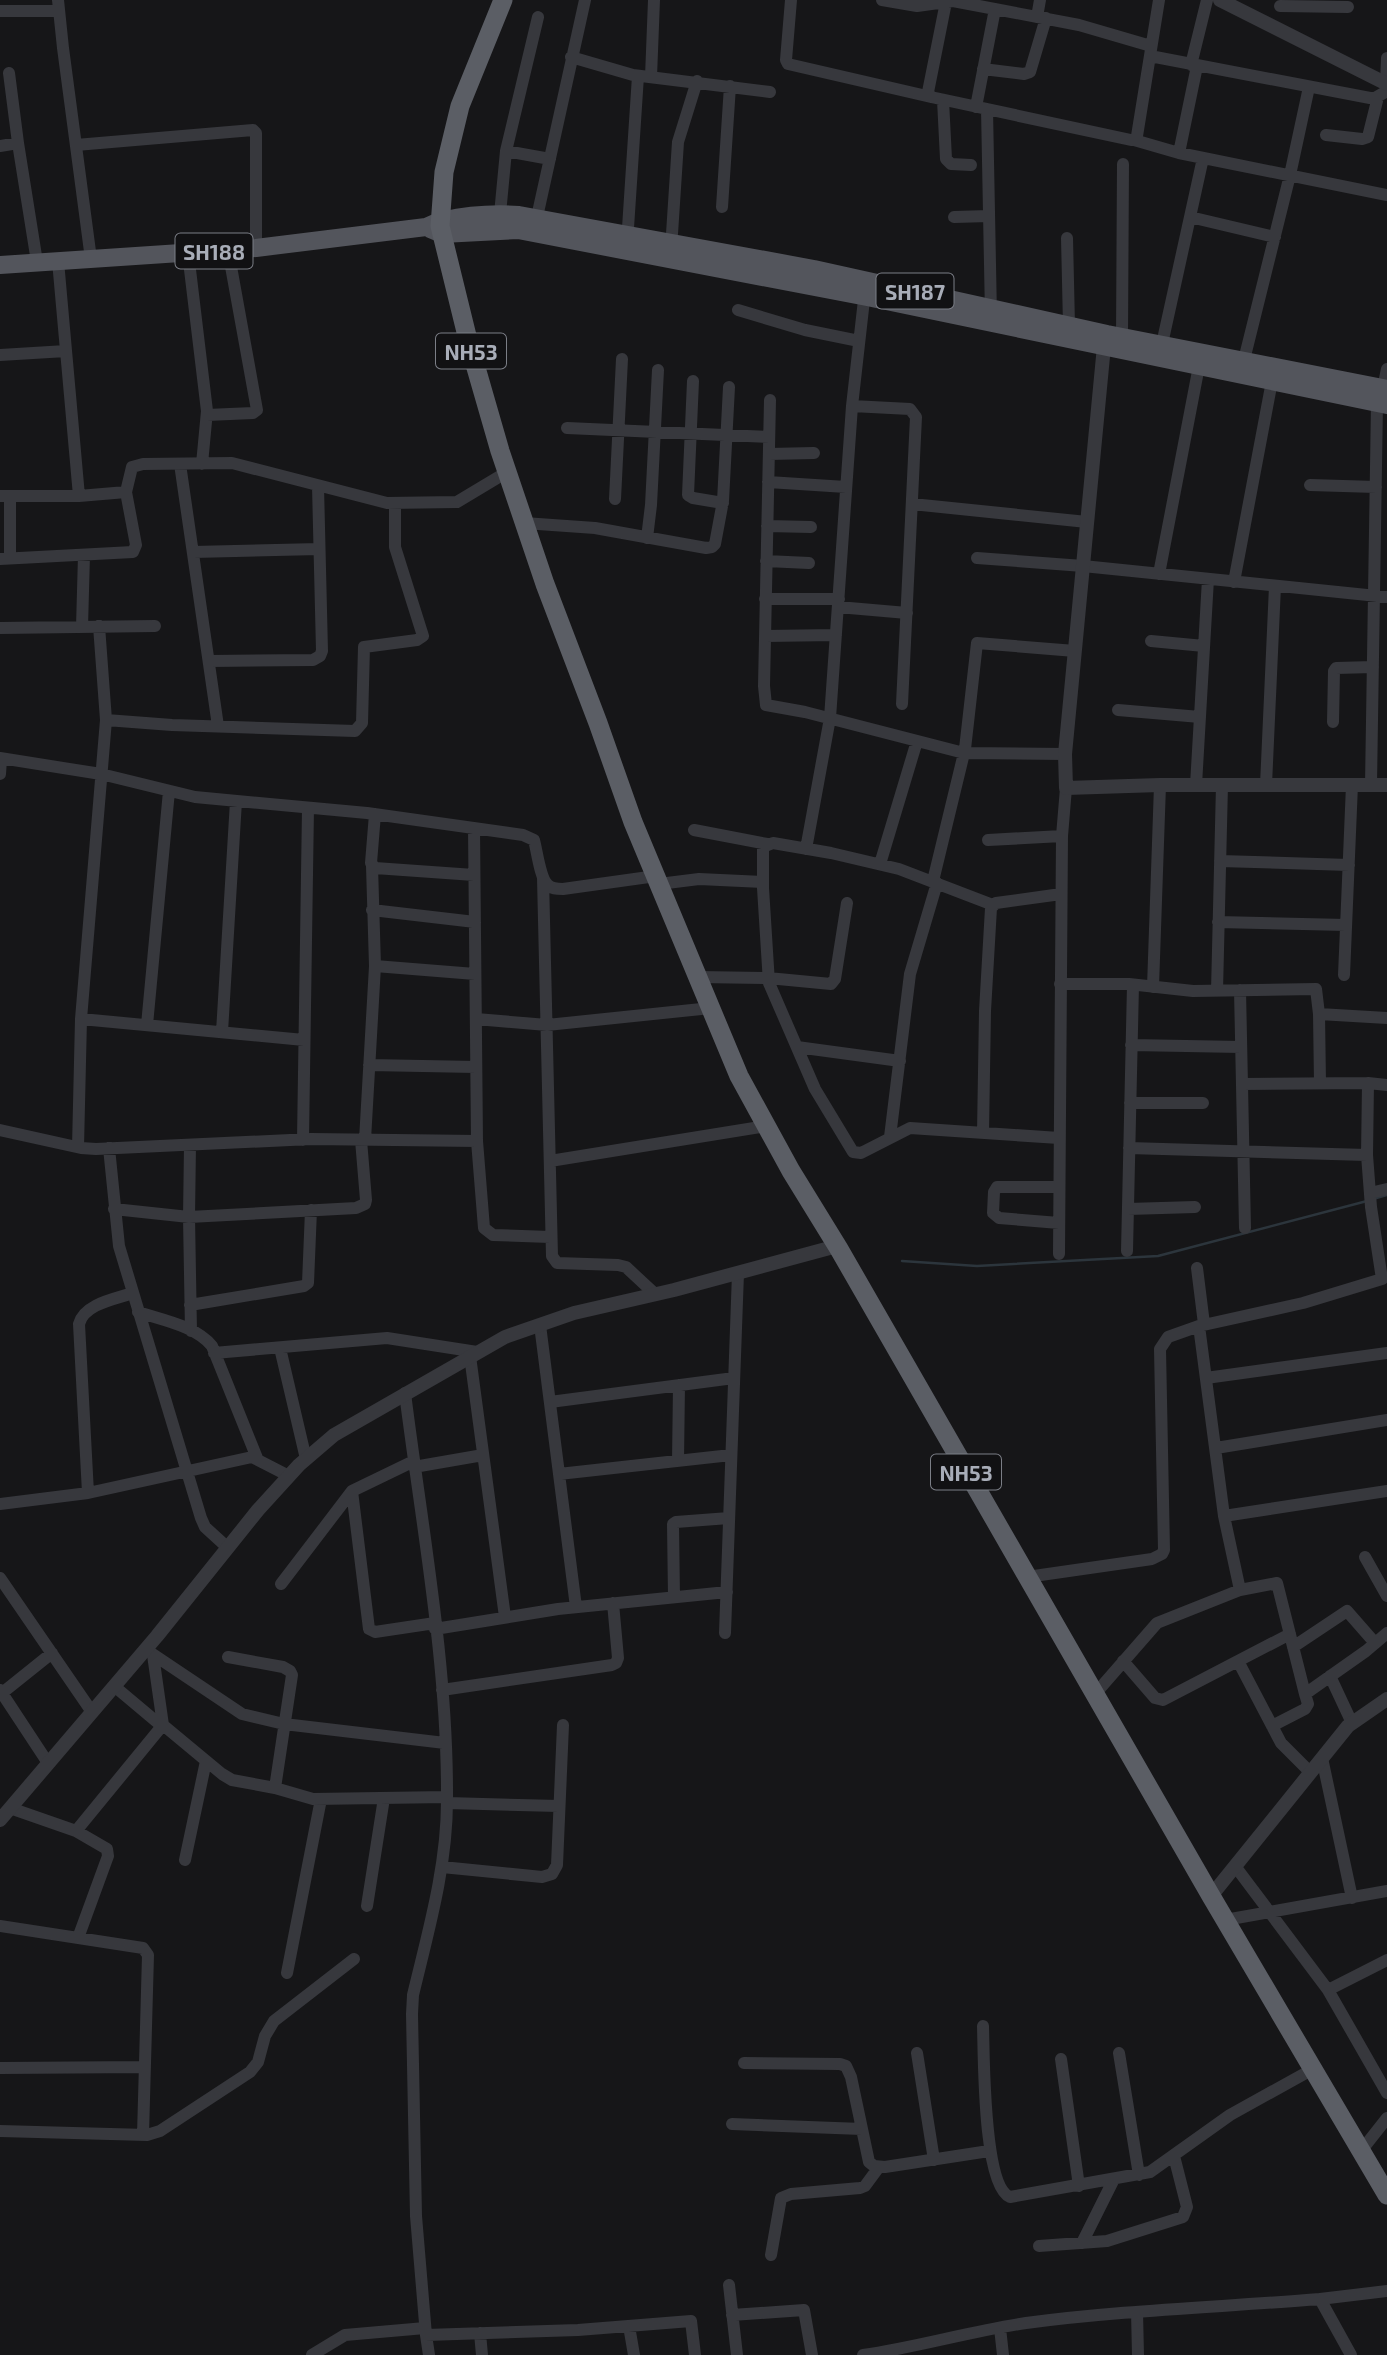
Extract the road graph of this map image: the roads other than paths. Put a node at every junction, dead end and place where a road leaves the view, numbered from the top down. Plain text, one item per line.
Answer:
1 (503, 0) edge
2 (585, 0) edge
3 (654, 0) edge
4 (791, 0) edge
5 (882, 0) edge
6 (1040, 0) edge
7 (1159, 0) edge
8 (1207, 0) edge
9 (1220, 0) edge
10 (950, 1) edge
11 (1280, 3) edge
12 (59, 5) edge
13 (5, 7) edge
14 (1348, 7) dead end
15 (995, 9) junction
16 (538, 17) dead end
17 (1041, 18) junction
18 (1280, 30) junction
19 (1151, 51) junction
20 (571, 57) junction
21 (1387, 58) edge
22 (1194, 66) junction
23 (984, 69) junction
24 (9, 73) dead end
25 (645, 76) junction
26 (697, 81) junction
27 (730, 86) junction
28 (1309, 87) junction
29 (1384, 89) edge
30 (770, 92) dead end
31 (937, 98) junction
32 (981, 108) junction
33 (1326, 135) dead end
34 (1134, 140) junction
35 (18, 143) junction
36 (76, 145) junction
37 (0, 146) edge
38 (506, 151) junction
39 (1179, 153) junction
40 (1203, 158) junction
41 (550, 159) junction
42 (1123, 164) dead end
43 (971, 165) dead end
44 (1290, 175) junction
45 (1387, 195) edge
46 (722, 207) dead end
47 (500, 214) junction
48 (989, 216) junction
49 (537, 217) junction
50 (954, 217) dead end
51 (1190, 217) junction
52 (436, 227) junction
53 (586, 235) junction
54 (1275, 237) junction
55 (1067, 238) dead end
56 (627, 242) junction
57 (256, 248) junction
58 (228, 250) junction
59 (671, 251) junction
60 (188, 253) junction
61 (91, 259) junction
62 (58, 261) junction
63 (37, 262) junction
64 (0, 265) edge
65 (865, 288) junction
66 (738, 310) dead end
67 (991, 315) junction
68 (1069, 325) junction
69 (1122, 337) junction
70 (859, 341) junction
71 (1162, 344) junction
72 (1104, 346) junction
73 (66, 351) junction
74 (0, 355) edge
75 (622, 359) dead end
76 (1244, 360) junction
77 (1199, 366) junction
78 (1387, 369) edge
79 (658, 370) dead end
80 (693, 381) dead end
81 (1272, 381) junction
82 (729, 387) dead end
83 (1383, 397) edge
84 (770, 400) dead end
85 (852, 407) junction
86 (207, 415) junction
87 (567, 428) dead end
88 (618, 430) junction
89 (655, 432) junction
90 (691, 433) junction
91 (727, 435) junction
92 (769, 437) junction
93 (814, 453) dead end
94 (769, 454) junction
95 (180, 464) junction
96 (202, 464) junction
97 (507, 472) junction
98 (768, 482) junction
99 (1310, 485) dead end
100 (318, 486) junction
101 (846, 487) junction
102 (1376, 487) junction
103 (126, 492) junction
104 (79, 496) junction
105 (5, 497) edge
106 (615, 499) dead end
107 (395, 503) junction
108 (723, 503) junction
109 (912, 504) junction
110 (1087, 522) junction
111 (524, 523) junction
112 (767, 526) junction
113 (811, 527) dead end
114 (647, 538) junction
115 (319, 548) junction
116 (193, 552) junction
117 (84, 555) junction
118 (5, 558) edge
119 (977, 558) dead end
120 (766, 561) junction
121 (809, 563) dead end
122 (1083, 566) junction
123 (1159, 574) junction
124 (1208, 579) junction
125 (1234, 582) junction
126 (1275, 586) junction
127 (1381, 597) edge
128 (765, 599) junction
129 (839, 603) junction
130 (907, 613) junction
131 (99, 626) junction
132 (155, 626) dead end
133 (82, 627) junction
134 (0, 628) edge
135 (836, 635) junction
136 (765, 636) junction
137 (1151, 641) dead end
138 (1204, 646) junction
139 (1075, 651) junction
140 (209, 661) junction
141 (1373, 667) junction
142 (902, 704) dead end
143 (831, 709) junction
144 (1118, 710) dead end
145 (1200, 717) junction
146 (106, 720) junction
147 (1333, 722) dead end
148 (218, 726) junction
149 (917, 741) junction
150 (965, 751) junction
151 (0, 758) edge
152 (1065, 760) junction
153 (0, 774) edge
154 (101, 774) junction
155 (1266, 778) junction
156 (1197, 779) junction
157 (1066, 785) junction
158 (1160, 785) junction
159 (1222, 785) junction
160 (1352, 785) junction
161 (1371, 785) junction
162 (1387, 785) edge
163 (169, 791) junction
164 (236, 801) junction
165 (308, 808) junction
166 (375, 814) junction
167 (474, 828) junction
168 (694, 830) dead end
169 (1062, 836) junction
170 (988, 840) dead end
171 (767, 844) junction
172 (806, 849) junction
173 (1220, 861) junction
174 (880, 864) junction
175 (1349, 865) junction
176 (372, 866) junction
177 (474, 875) junction
178 (543, 878) junction
179 (657, 880) junction
180 (763, 882) junction
181 (935, 882) junction
182 (1061, 894) junction
183 (847, 903) dead end
184 (993, 905) junction
185 (372, 910) junction
186 (475, 922) junction
187 (1218, 922) junction
188 (1346, 925) junction
189 (375, 966) junction
190 (475, 974) junction
191 (1344, 975) dead end
192 (698, 977) junction
193 (768, 978) junction
194 (1060, 984) junction
195 (1133, 985) junction
196 (1153, 987) junction
197 (1240, 990) junction
198 (1217, 991) junction
199 (711, 1008) junction
200 (1319, 1014) junction
201 (80, 1018) junction
202 (1387, 1018) edge
203 (476, 1019) junction
204 (147, 1025) junction
205 (547, 1025) junction
206 (222, 1032) junction
207 (304, 1041) junction
208 (1131, 1045) junction
209 (797, 1047) junction
210 (1241, 1047) junction
211 (900, 1061) junction
212 (369, 1065) junction
213 (476, 1067) junction
214 (1320, 1083) junction
215 (1368, 1083) junction
216 (1242, 1084) junction
217 (1387, 1085) edge
218 (1130, 1102) junction
219 (1203, 1103) dead end
220 (766, 1126) junction
221 (0, 1130) edge
222 (983, 1133) junction
223 (890, 1137) junction
224 (1059, 1138) junction
225 (303, 1140) junction
226 (363, 1140) junction
227 (477, 1141) junction
228 (190, 1145) junction
229 (78, 1147) junction
230 (109, 1148) junction
231 (1129, 1148) junction
232 (1243, 1150) junction
233 (1367, 1155) junction
234 (550, 1161) junction
235 (1059, 1187) junction
236 (1387, 1189) edge
237 (1371, 1205) junction
238 (1195, 1207) dead end
239 (114, 1209) junction
240 (1128, 1209) junction
241 (311, 1210) junction
242 (189, 1217) junction
243 (1387, 1219) edge
244 (1059, 1223) junction
245 (1245, 1228) dead end
246 (550, 1237) junction
247 (837, 1246) junction
248 (1127, 1251) dead end
249 (1059, 1254) dead end
250 (1197, 1268) dead end
251 (738, 1273) junction
252 (1385, 1284) edge
253 (133, 1293) junction
254 (656, 1294) junction
255 (190, 1305) junction
256 (138, 1312) junction
257 (540, 1325) junction
258 (1201, 1325) junction
259 (191, 1331) junction
260 (280, 1348) junction
261 (214, 1353) junction
262 (1387, 1353) edge
263 (473, 1354) junction
264 (734, 1378) junction
265 (1206, 1378) junction
266 (679, 1385) junction
267 (405, 1393) junction
268 (550, 1402) junction
269 (1387, 1420) edge
270 (1216, 1448) junction
271 (483, 1455) junction
272 (732, 1455) junction
273 (257, 1458) junction
274 (306, 1459) junction
275 (678, 1461) junction
276 (414, 1464) junction
277 (186, 1471) junction
278 (559, 1474) junction
279 (289, 1476) junction
280 (352, 1491) junction
281 (1387, 1491) edge
282 (88, 1493) junction
283 (0, 1504) edge
284 (1224, 1516) junction
285 (729, 1518) junction
286 (228, 1548) junction
287 (1365, 1557) dead end
288 (1027, 1577) junction
289 (0, 1578) edge
290 (281, 1584) dead end
291 (1239, 1585) junction
292 (727, 1592) junction
293 (1387, 1596) edge
294 (674, 1597) junction
295 (613, 1603) junction
296 (576, 1607) junction
297 (505, 1617) junction
298 (435, 1626) junction
299 (726, 1633) dead end
300 (1387, 1633) edge
301 (1292, 1640) junction
302 (1375, 1643) junction
303 (149, 1652) junction
304 (52, 1653) junction
305 (228, 1657) dead end
306 (1123, 1661) junction
307 (1238, 1661) junction
308 (1330, 1676) junction
309 (114, 1686) junction
310 (442, 1690) junction
311 (1, 1692) edge
312 (1095, 1694) junction
313 (1306, 1694) junction
314 (1384, 1706) edge
315 (92, 1712) junction
316 (1352, 1723) junction
317 (284, 1724) junction
318 (563, 1724) dead end
319 (1272, 1726) junction
320 (163, 1727) junction
321 (444, 1743) junction
322 (1322, 1758) junction
323 (205, 1761) junction
324 (48, 1763) junction
325 (1310, 1772) junction
326 (275, 1788) junction
327 (384, 1798) junction
328 (321, 1800) junction
329 (447, 1800) junction
330 (559, 1806) junction
331 (10, 1808) junction
332 (0, 1820) edge
333 (76, 1831) junction
334 (185, 1860) dead end
335 (1235, 1866) junction
336 (442, 1867) junction
337 (1387, 1891) edge
338 (1211, 1896) junction
339 (1352, 1898) junction
340 (367, 1906) dead end
341 (1269, 1912) junction
342 (1225, 1920) junction
343 (0, 1926) edge
344 (78, 1938) junction
345 (354, 1959) dead end
346 (1387, 1960) edge
347 (287, 1973) dead end
348 (1328, 1990) junction
349 (983, 2026) dead end
350 (917, 2053) dead end
351 (1119, 2053) dead end
352 (1061, 2059) dead end
353 (744, 2063) dead end
354 (145, 2067) junction
355 (0, 2068) edge
356 (1312, 2069) junction
357 (1387, 2093) edge
358 (1387, 2118) edge
359 (732, 2124) dead end
360 (862, 2129) junction
361 (0, 2131) edge
362 (143, 2135) junction
363 (989, 2151) junction
364 (1361, 2151) junction
365 (1174, 2156) junction
366 (934, 2160) junction
367 (879, 2167) junction
368 (1139, 2175) junction
369 (1114, 2179) junction
370 (1079, 2186) junction
371 (1387, 2195) edge
372 (1082, 2243) junction
373 (1039, 2246) dead end
374 (771, 2255) dead end
375 (729, 2285) dead end
376 (1387, 2291) edge
377 (1320, 2300) junction
378 (1137, 2312) junction
379 (732, 2315) junction
380 (629, 2326) junction
381 (1000, 2328) junction
382 (426, 2331) junction
383 (480, 2333) junction
384 (940, 2341) junction
385 (312, 2355) edge
386 (429, 2355) edge
387 (482, 2355) edge
388 (634, 2355) edge
389 (695, 2355) edge
390 (737, 2355) edge
391 (812, 2355) edge
392 (863, 2355) edge
393 (941, 2355) edge
394 (1003, 2355) edge
395 (1138, 2355) edge
396 (1351, 2355) edge

1 - 52 highway, NH53
2 - 20 street
3 - 25 street
4 - 31 street
5 - 10 street
6 - 17 street
7 - 19 street
8 - 22 street
9 - 18 street
10 - 15 street
10 - 31 street
11 - 14 street
11 - 18 street
12 - 13 street
12 - 36 street
15 - 17 street
15 - 23 street
16 - 38 street
17 - 19 street
17 - 23 street
18 - 29 street
19 - 22 street
19 - 34 street
20 - 25 street
20 - 41 street
21 - 29 street
22 - 28 street
22 - 39 street
23 - 32 street
24 - 35 street
25 - 26 street
25 - 56 street
26 - 27 street
26 - 59 street
27 - 30 street
27 - 46 street
28 - 29 street
28 - 44 street
29 - 33 street
31 - 32 street
31 - 43 street
32 - 34 street
32 - 48 street
34 - 39 street
35 - 37 street
35 - 63 street
36 - 57 street
36 - 61 street
38 - 41 street
38 - 47 street
39 - 40 street
40 - 44 street
40 - 51 street
41 - 49 street
42 - 69 street
44 - 45 street
44 - 54 street
47 - 49 main road, SH187
47 - 52 main road, SH187
48 - 50 street
48 - 67 street
49 - 53 main road, SH187
51 - 54 street
51 - 71 street
52 - 53 main road, SH187
52 - 57 main road, SH188
52 - 97 highway, NH53
53 - 56 main road, SH187
54 - 76 street
55 - 68 street
56 - 59 main road, SH187
57 - 58 main road, SH188
58 - 60 main road, SH188
58 - 86 street
59 - 65 main road, SH187
60 - 61 main road, SH188
60 - 86 street
61 - 62 main road, SH188
62 - 63 main road, SH188
62 - 73 street
63 - 64 main road, SH188
65 - 67 main road, SH187
65 - 70 street
66 - 70 street
67 - 68 main road, SH187
67 - 72 main road, SH187
68 - 69 main road, SH187
69 - 71 main road, SH187
70 - 85 street
71 - 76 main road, SH187
72 - 77 main road, SH187
72 - 110 street
73 - 74 street
73 - 104 street
75 - 88 street
76 - 83 main road, SH187
77 - 81 main road, SH187
77 - 123 street
78 - 83 street
79 - 89 street
80 - 90 street
81 - 83 main road, SH187
81 - 125 street
82 - 91 street
83 - 102 street
84 - 92 street
85 - 101 street
85 - 109 street
86 - 96 street
87 - 88 street
88 - 89 street
88 - 106 street
89 - 90 street
89 - 114 street
90 - 91 street
90 - 108 street
91 - 92 street
91 - 108 street
92 - 94 street
93 - 94 street
94 - 98 street
95 - 96 street
95 - 103 street
95 - 116 street
96 - 100 street
97 - 107 street
97 - 111 highway, NH53
98 - 101 street
98 - 112 street
99 - 102 street
100 - 107 street
100 - 115 street
101 - 129 street
102 - 127 street
103 - 104 street
103 - 117 street
104 - 105 street
105 - 118 street
107 - 148 street
108 - 114 street
109 - 110 street
109 - 130 street
110 - 122 street
111 - 114 street
111 - 179 highway, NH53
112 - 113 street
112 - 120 street
115 - 116 street
115 - 140 street
116 - 140 street
117 - 118 street
117 - 133 street
119 - 122 street
120 - 121 street
120 - 128 street
122 - 123 street
122 - 139 street
123 - 124 street
124 - 125 street
124 - 138 street
125 - 126 street
126 - 127 street
126 - 155 street
127 - 141 street
128 - 129 street
128 - 136 street
129 - 130 street
129 - 135 street
130 - 142 street
131 - 132 street
131 - 133 street
131 - 146 street
133 - 134 street
135 - 136 street
135 - 143 street
136 - 143 street
137 - 138 street
138 - 145 street
139 - 150 street
139 - 152 street
140 - 148 street
141 - 147 street
141 - 161 street
143 - 149 street
143 - 172 street
144 - 145 street
145 - 156 street
146 - 148 street
146 - 154 street
149 - 150 street
149 - 174 street
150 - 152 street
150 - 181 street
151 - 153 street
151 - 154 street
152 - 157 street
154 - 163 street
154 - 201 street
155 - 159 street
155 - 160 street
156 - 158 street
156 - 159 street
157 - 158 street
157 - 169 street
158 - 196 street
159 - 173 street
160 - 161 street
160 - 175 street
161 - 162 street
163 - 164 street
163 - 204 street
164 - 165 street
164 - 206 street
165 - 166 street
165 - 207 street
166 - 167 street
166 - 176 street
167 - 177 street
167 - 178 street
168 - 171 street
169 - 170 street
169 - 182 street
171 - 172 street
171 - 180 street
172 - 174 street
173 - 175 street
173 - 187 street
174 - 181 street
175 - 188 street
176 - 177 street
176 - 185 street
177 - 186 street
178 - 179 street
178 - 205 street
179 - 180 street
179 - 192 highway, NH53
180 - 193 street
181 - 184 street
181 - 211 street
182 - 184 street
182 - 194 street
183 - 193 street
184 - 222 street
185 - 186 street
185 - 189 street
186 - 190 street
187 - 188 street
187 - 198 street
188 - 191 street
189 - 190 street
189 - 212 street
190 - 203 street
192 - 193 street
192 - 199 highway, NH53
193 - 209 street
194 - 195 street
194 - 224 street
195 - 196 street
195 - 208 street
196 - 198 street
197 - 198 street
197 - 200 street
197 - 210 street
199 - 205 street
199 - 220 highway, NH53
200 - 202 street
200 - 214 street
201 - 204 street
201 - 229 street
203 - 205 street
203 - 213 street
204 - 206 street
205 - 234 street
206 - 207 street
207 - 225 street
208 - 210 street
208 - 218 street
209 - 211 street
209 - 223 street
210 - 216 street
211 - 223 street
212 - 213 street
212 - 226 street
213 - 227 street
214 - 215 street
214 - 216 street
215 - 217 street
215 - 233 street
216 - 232 street
218 - 219 street
218 - 231 street
220 - 234 street
220 - 247 highway, NH53
221 - 229 street
222 - 223 street
222 - 224 street
224 - 235 street
225 - 226 street
225 - 228 street
226 - 227 street
226 - 241 street
227 - 246 street
228 - 230 street
228 - 242 street
229 - 230 street
230 - 239 street
231 - 232 street
231 - 240 street
232 - 233 street
232 - 245 street
233 - 237 street
234 - 246 street
235 - 244 street
235 - 244 street
236 - 237 street
237 - 243 street
237 - 252 street
238 - 240 street
239 - 242 street
239 - 253 street
240 - 248 street
241 - 242 street
241 - 255 street
242 - 255 street
244 - 249 street
246 - 254 street
247 - 251 street
247 - 288 highway, NH53
250 - 258 street
251 - 254 street
251 - 264 street
252 - 258 street
253 - 256 street
253 - 282 street
254 - 257 street
255 - 259 street
256 - 259 street
256 - 277 street
257 - 263 street
257 - 268 street
258 - 265 street
258 - 288 street
259 - 261 street
260 - 261 street
260 - 263 street
260 - 274 street
261 - 273 street
262 - 265 street
263 - 267 street
263 - 271 street
264 - 266 street
264 - 272 street
265 - 270 street
266 - 268 street
266 - 275 street
267 - 274 street
267 - 276 street
268 - 278 street
269 - 270 street
270 - 284 street
271 - 276 street
271 - 297 street
272 - 275 street
272 - 285 street
273 - 277 street
273 - 279 street
274 - 279 street
275 - 278 street
276 - 280 street
276 - 298 street
277 - 282 street
277 - 286 street
278 - 296 street
279 - 286 street
280 - 290 street
280 - 298 street
281 - 284 street
282 - 283 street
284 - 291 street
285 - 292 street
285 - 294 street
286 - 303 street
287 - 293 street
288 - 312 highway, NH53
289 - 304 street
291 - 301 street
291 - 306 street
292 - 294 street
292 - 299 street
294 - 295 street
295 - 296 street
295 - 310 street
296 - 297 street
297 - 298 street
298 - 310 street
300 - 302 street
301 - 302 street
301 - 307 street
301 - 313 street
302 - 308 street
303 - 309 street
303 - 317 street
303 - 320 street
304 - 311 street
304 - 315 street
305 - 317 street
306 - 307 street
306 - 312 street
307 - 319 street
308 - 313 street
308 - 316 street
309 - 315 street
309 - 320 street
310 - 321 street
311 - 324 street
312 - 338 highway, NH53
313 - 319 street
314 - 316 street
315 - 324 street
316 - 322 street
317 - 321 street
317 - 326 street
318 - 330 street
319 - 325 street
320 - 323 street
320 - 333 street
321 - 329 street
322 - 325 street
322 - 339 street
323 - 326 street
323 - 334 street
324 - 331 street
325 - 335 street
326 - 328 street
327 - 328 street
327 - 329 street
327 - 340 street
328 - 347 street
329 - 330 street
329 - 336 street
330 - 336 street
331 - 332 street
331 - 333 street
333 - 344 street
335 - 338 street
335 - 341 street
336 - 382 street
337 - 339 street
338 - 342 highway, NH53
339 - 341 street
341 - 342 street
341 - 348 street
342 - 356 highway, NH53
343 - 344 street
344 - 354 street
345 - 362 street
346 - 348 street
348 - 357 street
349 - 363 street
350 - 366 street
351 - 368 street
352 - 370 street
353 - 360 street
354 - 355 street
354 - 362 street
356 - 364 highway, NH53
356 - 365 street
358 - 364 street
359 - 360 street
360 - 367 street
361 - 362 street
363 - 366 street
363 - 370 street
364 - 371 highway, NH53
365 - 368 street
365 - 372 street
366 - 367 street
367 - 374 street
368 - 369 street
369 - 370 street
369 - 372 street
372 - 373 street
375 - 379 street
376 - 377 street
377 - 378 street
377 - 396 street
378 - 381 street
378 - 395 street
379 - 390 street
379 - 391 street
380 - 383 street
380 - 388 street
380 - 389 street
381 - 384 street
381 - 394 street
382 - 383 street
382 - 385 street
382 - 386 street
383 - 387 street
384 - 392 street
384 - 393 street

